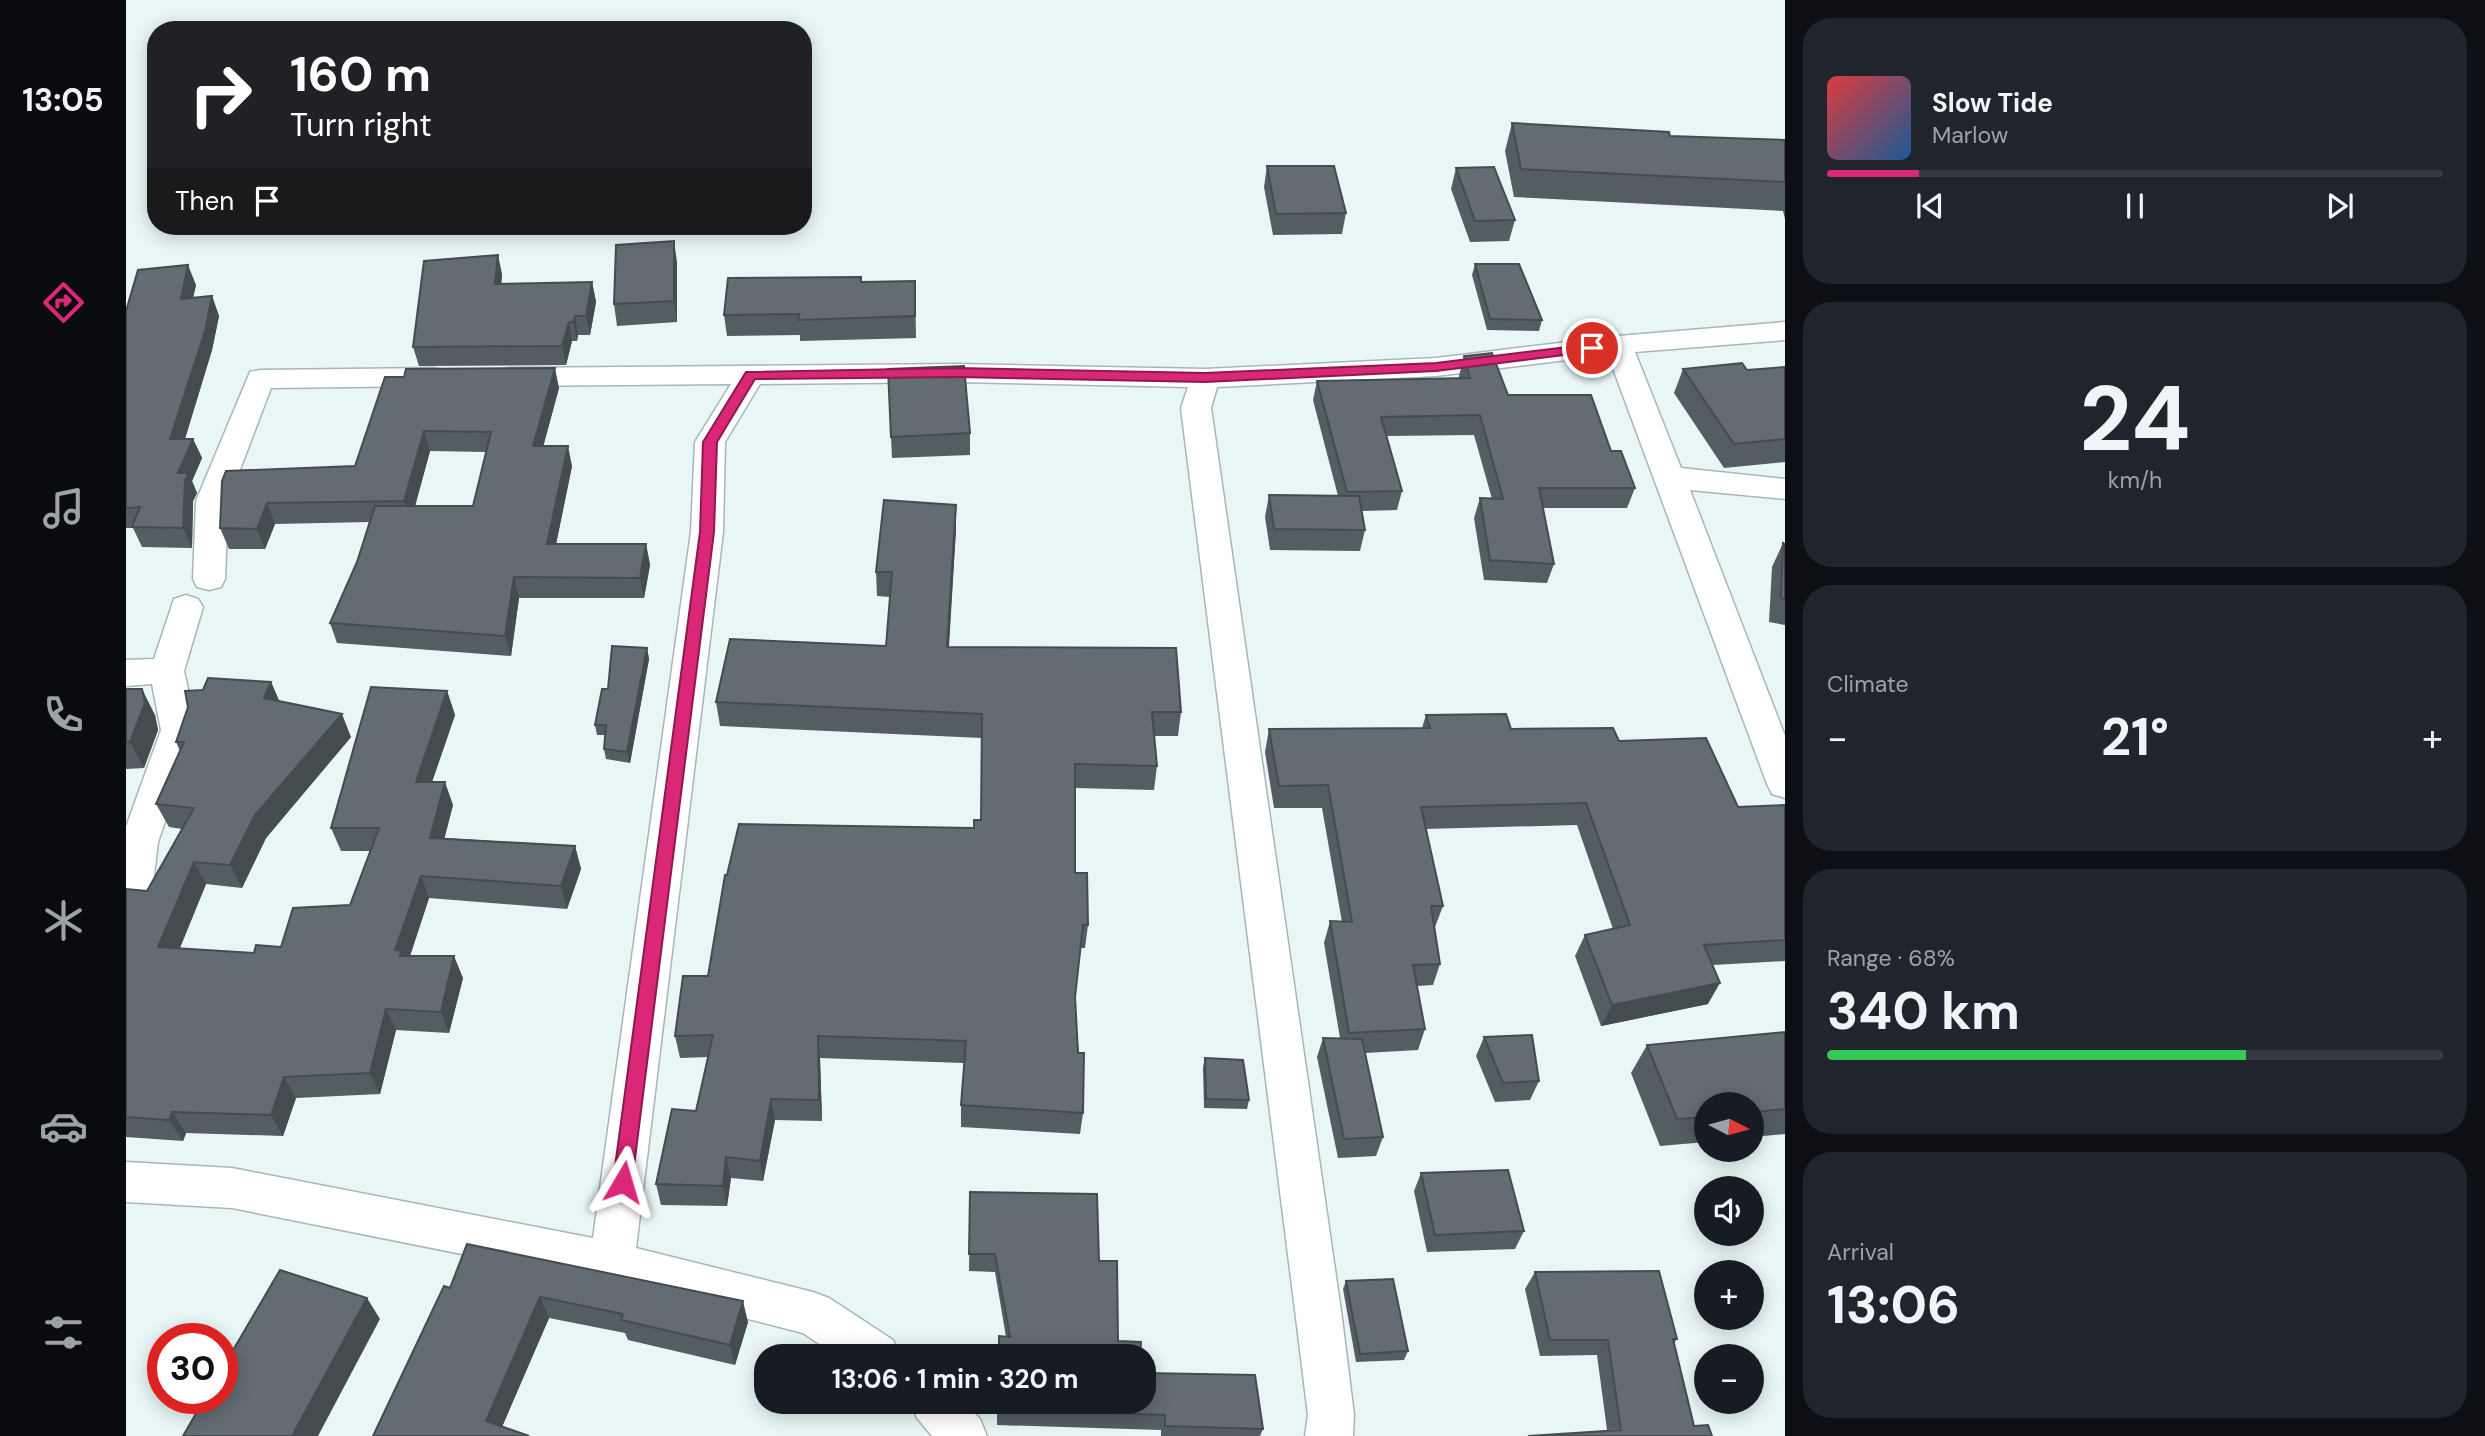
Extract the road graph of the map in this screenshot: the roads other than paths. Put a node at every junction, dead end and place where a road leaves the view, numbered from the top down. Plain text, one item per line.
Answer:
1 (1785, 331) edge
2 (1618, 345) junction
3 (751, 375) junction
4 (1205, 377) junction
5 (1667, 477) junction
6 (1785, 489) edge
7 (209, 579) dead end
8 (186, 607) dead end
9 (167, 671) junction
10 (126, 673) edge
11 (1785, 785) edge
12 (133, 893) edge
13 (126, 1182) edge
14 (612, 1264) junction
15 (859, 1344) edge
16 (944, 1414) edge
17 (963, 1436) edge
18 (1329, 1436) edge

1 - 2 street
2 - 4 street
2 - 5 street
3 - 4 street
3 - 7 street
3 - 14 street
4 - 18 street
5 - 6 street
5 - 11 street
8 - 9 street
9 - 10 street
9 - 12 street
13 - 14 street
14 - 15 street
16 - 17 street

